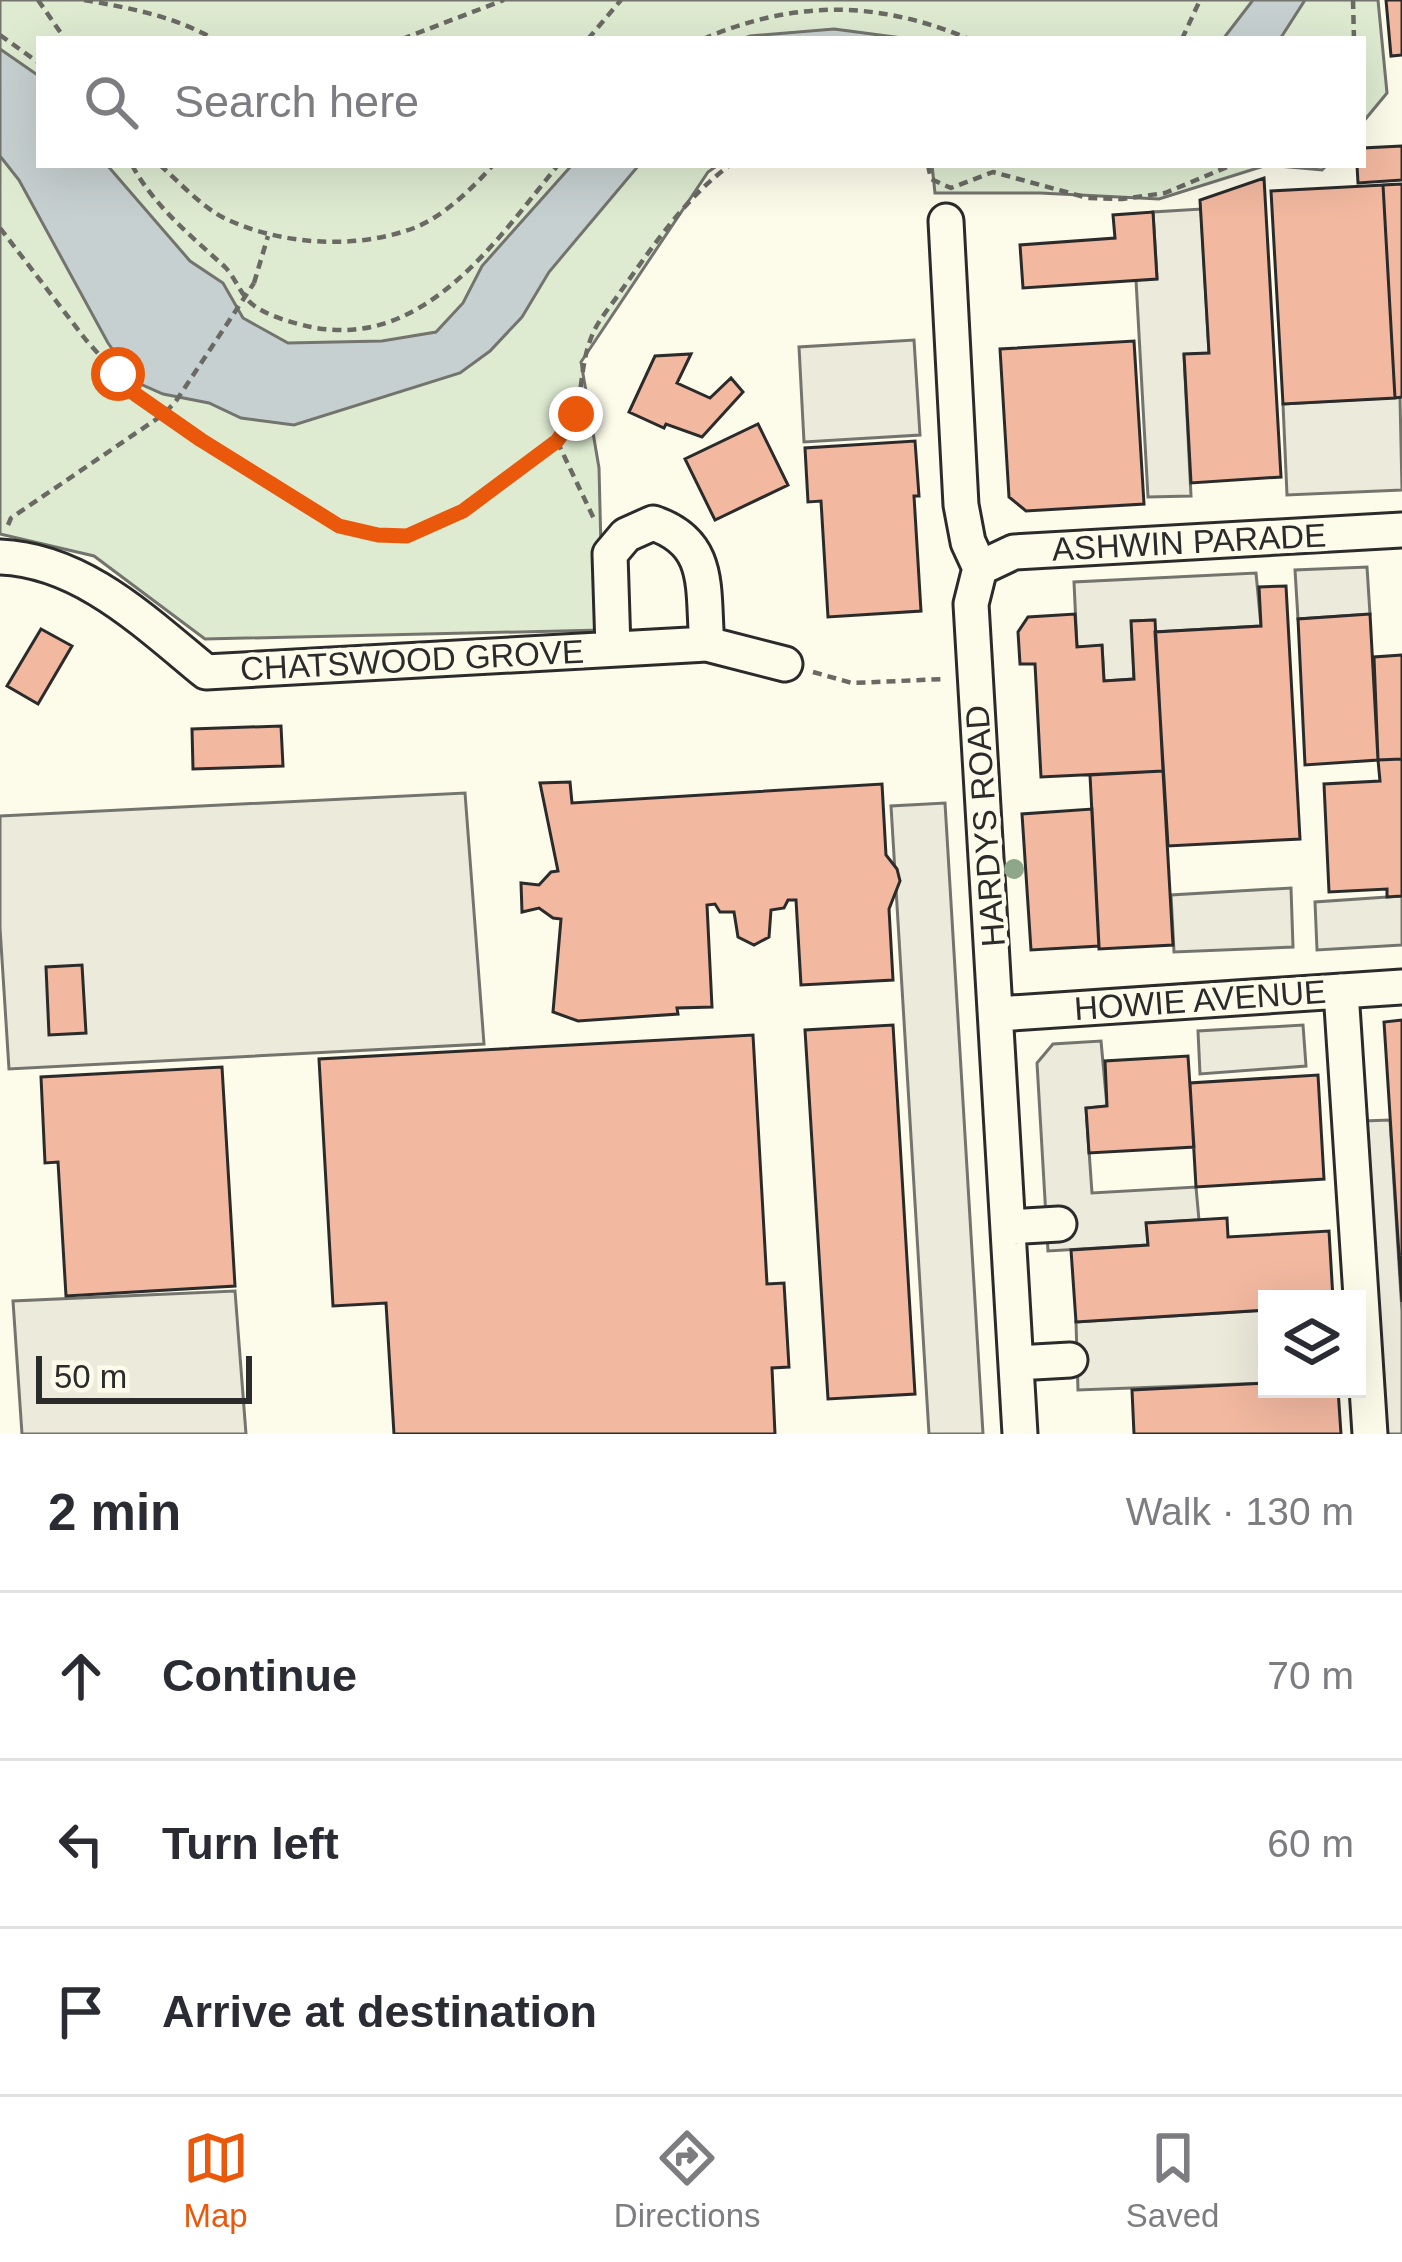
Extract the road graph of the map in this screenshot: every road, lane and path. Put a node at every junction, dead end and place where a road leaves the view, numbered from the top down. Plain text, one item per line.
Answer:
1 (38, 0) edge
2 (84, 0) edge
3 (504, 0) edge
4 (622, 0) edge
5 (1200, 0) edge
6 (1353, 0) edge
7 (0, 35) edge
8 (62, 36) edge
9 (209, 36) edge
10 (410, 36) edge
11 (592, 36) edge
12 (710, 36) edge
13 (962, 36) edge
14 (1183, 36) edge
15 (1354, 36) edge
16 (36, 61) edge
17 (134, 168) edge
18 (164, 168) edge
19 (490, 168) edge
20 (556, 168) edge
21 (726, 168) edge
22 (929, 168) edge
23 (1225, 168) edge
24 (946, 221) dead end
25 (0, 228) edge
26 (268, 236) junction
27 (164, 414) junction
28 (557, 441) junction
29 (1402, 530) edge
30 (3, 543) edge
31 (610, 554) junction
32 (980, 568) junction
33 (707, 644) junction
34 (613, 648) junction
35 (785, 664) joint
36 (976, 678) junction
37 (1402, 986) edge
38 (1341, 991) junction
39 (997, 1014) junction
40 (1059, 1224) dead end
41 (1009, 1227) junction
42 (1354, 1290) edge
43 (1070, 1360) dead end
44 (1016, 1363) junction
45 (1366, 1398) edge
46 (1020, 1434) edge
47 (1370, 1434) edge

1 - 8 path
2 - 9 path
3 - 10 path
4 - 11 path
5 - 14 path
6 - 15 path
7 - 16 path
12 - 13 path
17 - 20 path
18 - 26 path
19 - 26 path
21 - 28 path
22 - 23 path
24 - 32 street, HARDYS ROAD
25 - 27 path
26 - 27 path, bridge
27 - 28 path
27 - 30 path
28 - 31 path
29 - 32 street, ASHWIN PARADE
30 - 34 street, CHATSWOOD GROVE
31 - 33 street
31 - 34 street
32 - 36 street, HARDYS ROAD
33 - 34 street, CHATSWOOD GROVE
33 - 35 street, CHATSWOOD GROVE
35 - 36 path
36 - 39 street, HARDYS ROAD
37 - 38 street, HOWIE AVENUE
38 - 39 street, HOWIE AVENUE
38 - 42 street
39 - 41 street, HARDYS ROAD
40 - 41 street
41 - 44 street, HARDYS ROAD
43 - 44 street
44 - 46 street, HARDYS ROAD
45 - 47 street

